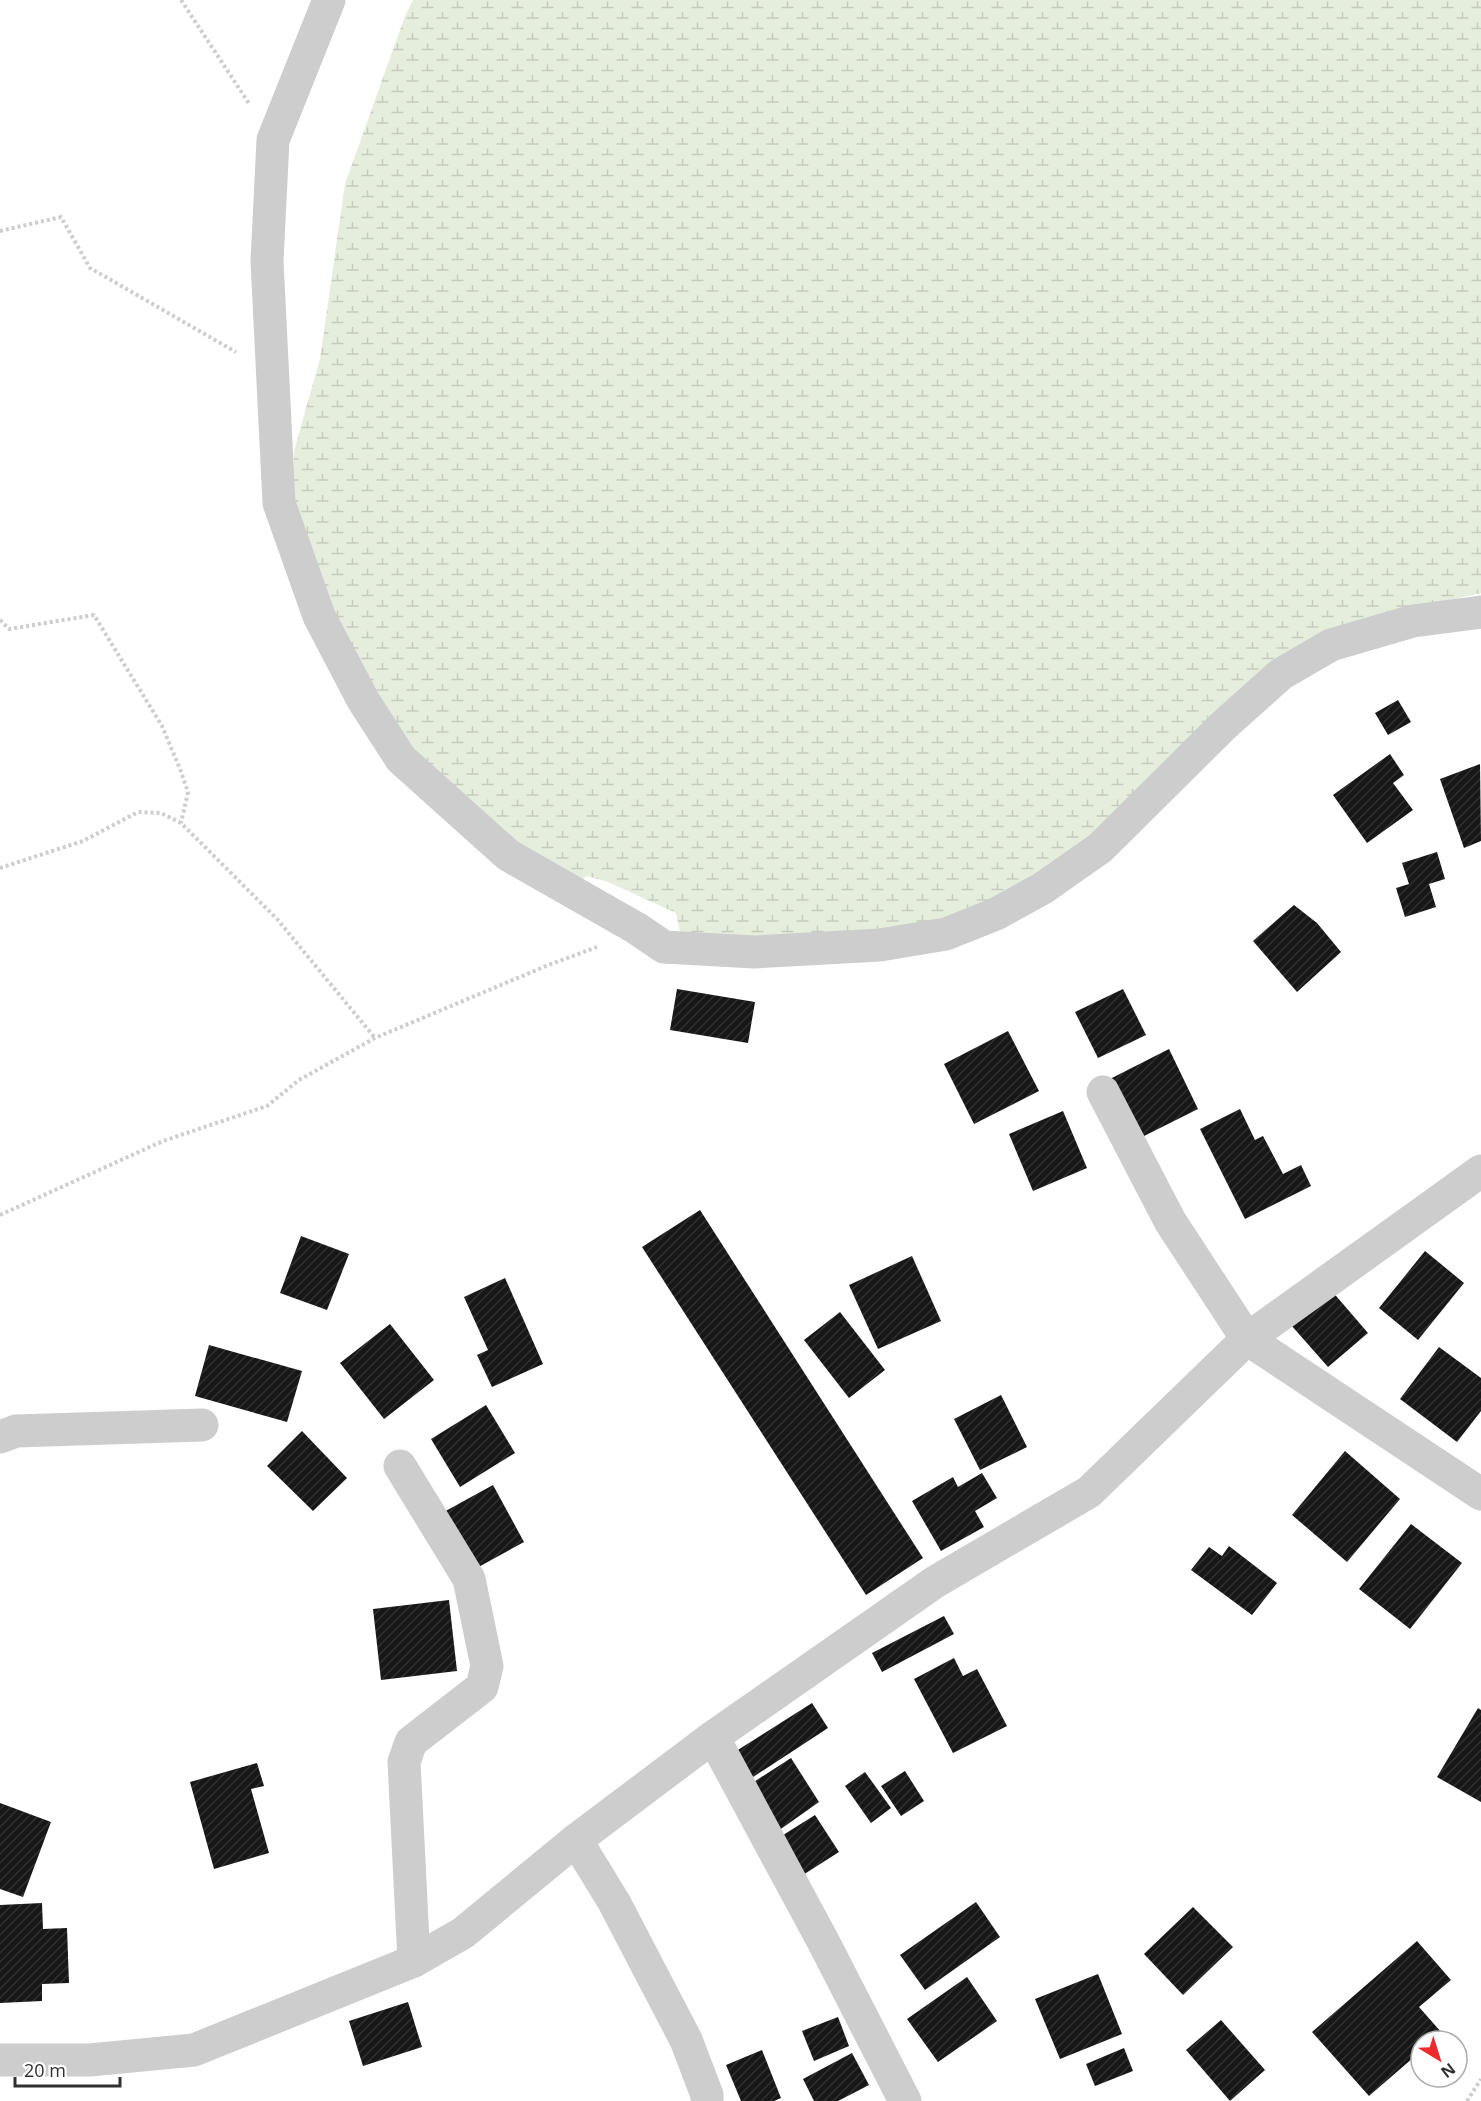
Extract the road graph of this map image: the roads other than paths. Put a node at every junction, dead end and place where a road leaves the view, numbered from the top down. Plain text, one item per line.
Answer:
1 (329, 0) edge
2 (1481, 612) edge
3 (1103, 1092) dead end
4 (1481, 1171) edge
5 (1247, 1339) junction
6 (202, 1425) dead end
7 (0, 1437) edge
8 (400, 1466) dead end
9 (1481, 1494) edge
10 (713, 1737) junction
11 (576, 1840) junction
12 (414, 1961) junction
13 (0, 2060) edge
14 (707, 2101) edge
15 (905, 2101) edge

1 - 2 street
3 - 5 street
4 - 5 street
5 - 9 street
5 - 10 street
6 - 7 street
8 - 12 street
10 - 11 street
10 - 15 street
11 - 12 street
11 - 14 street
12 - 13 street

